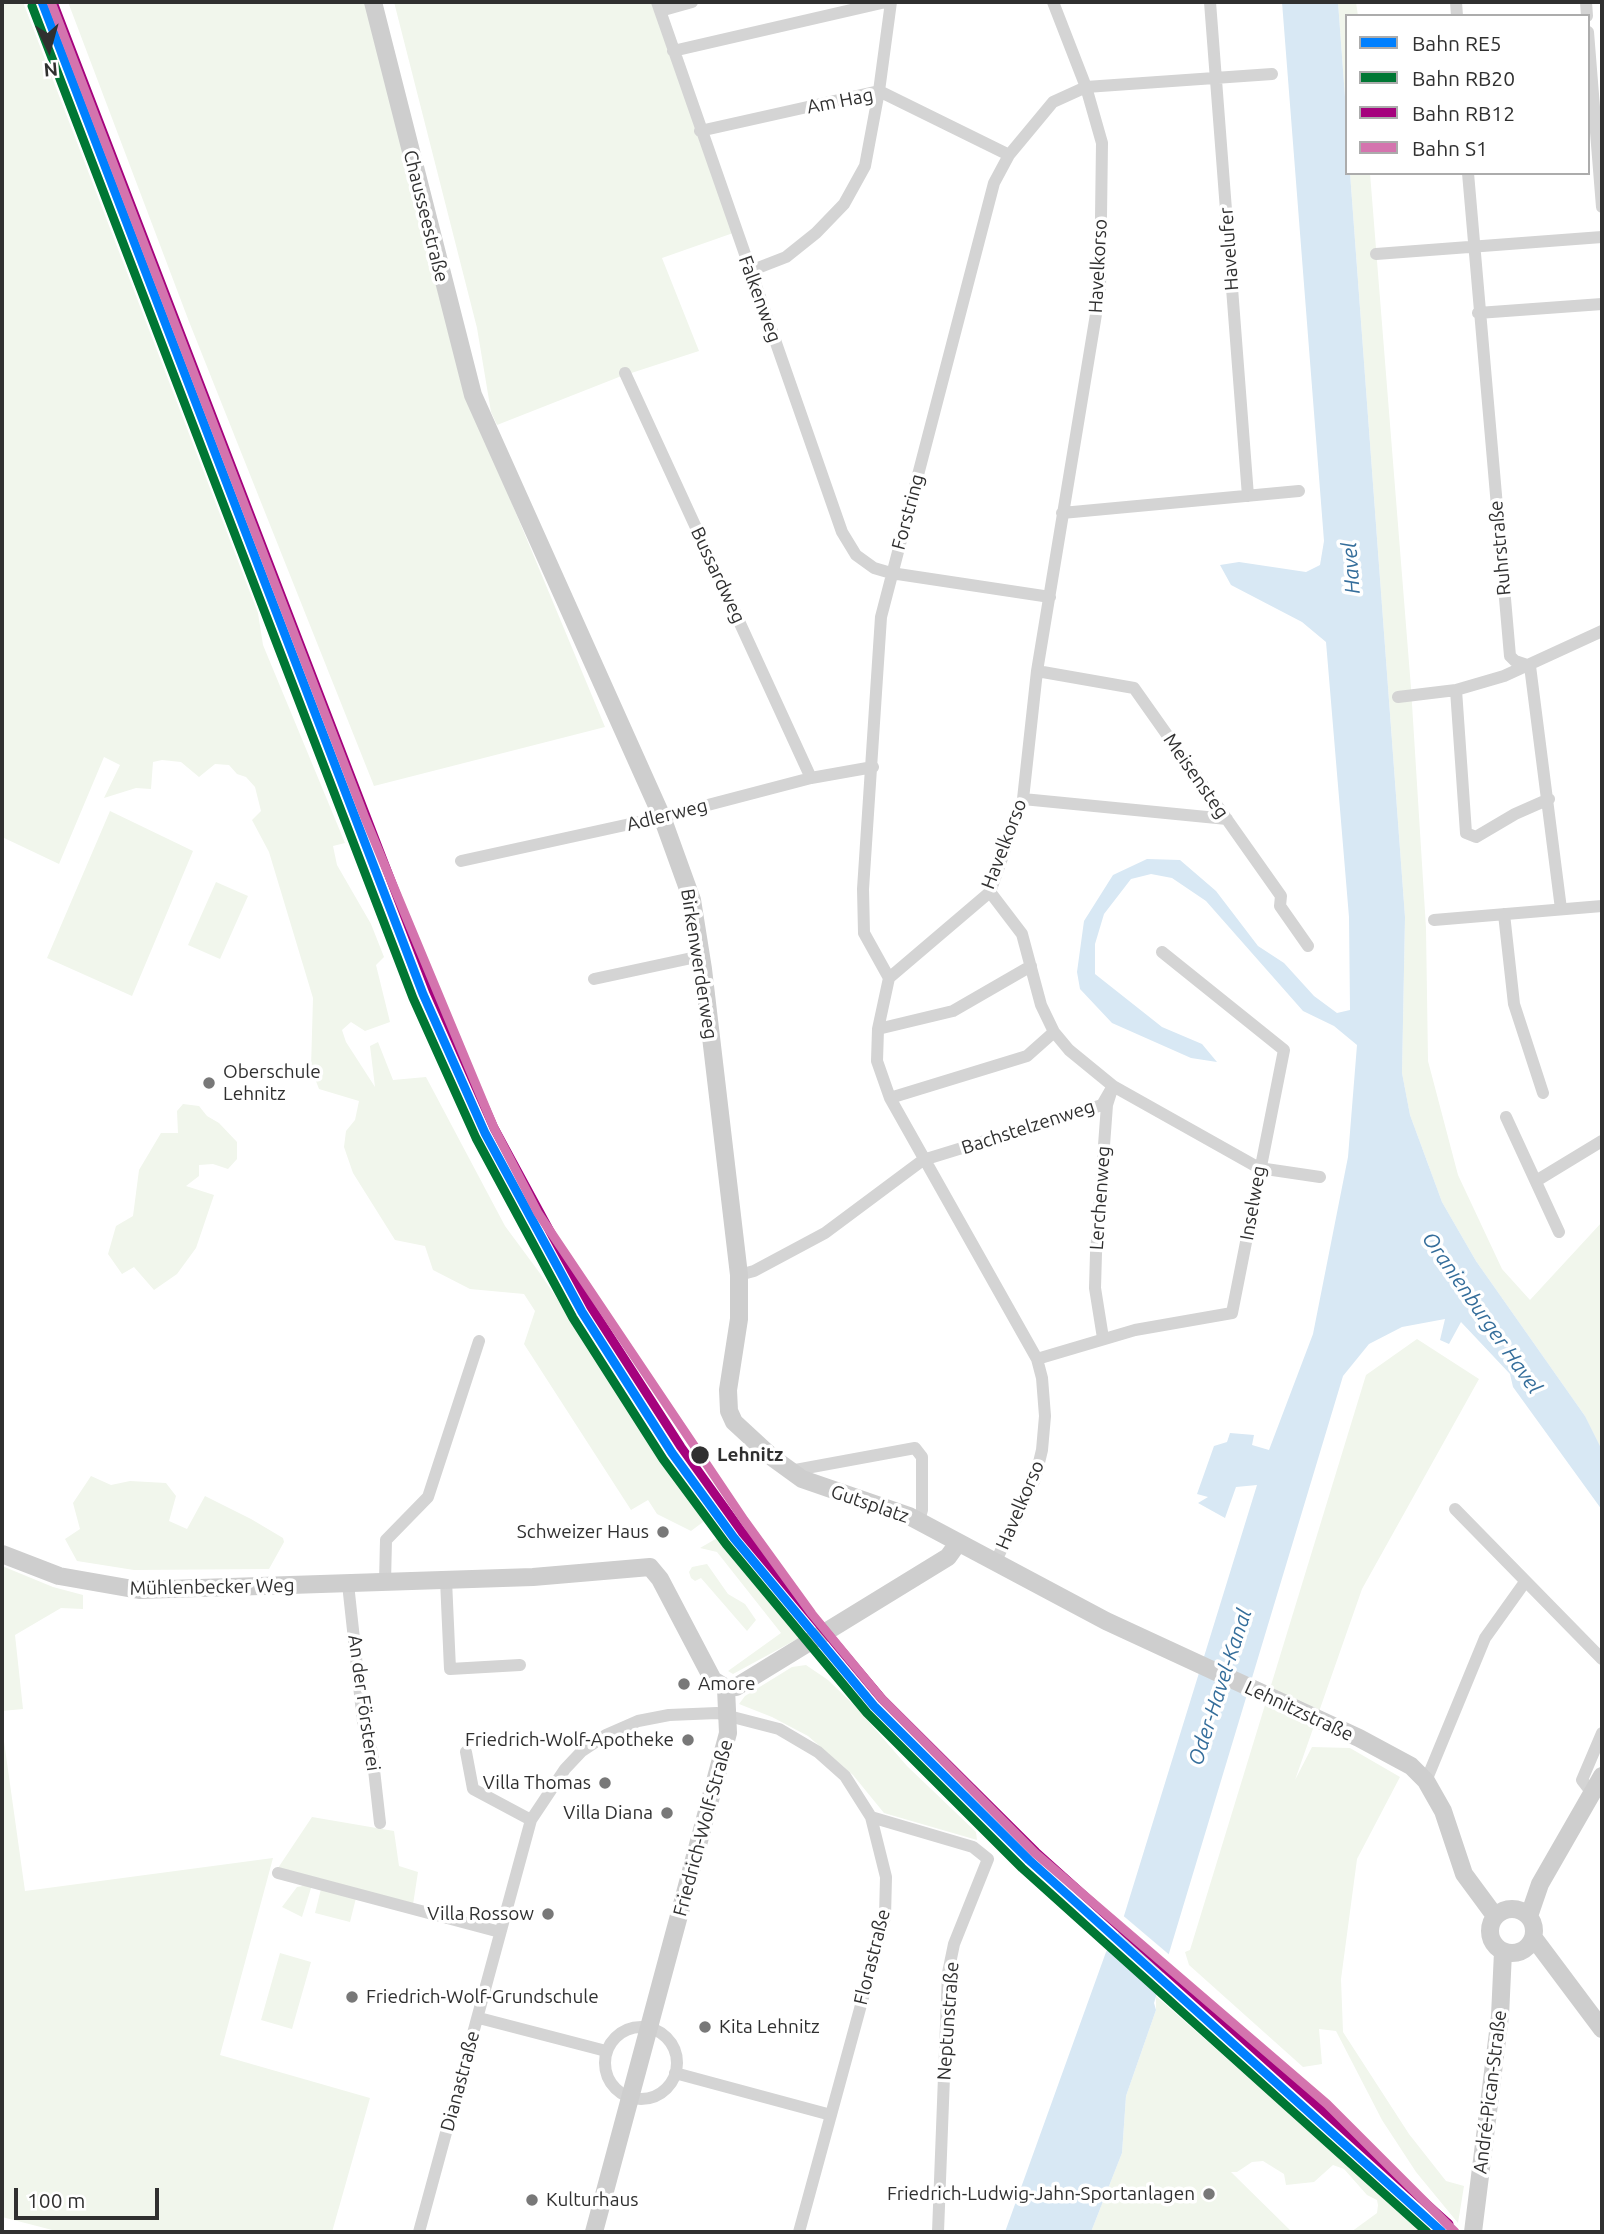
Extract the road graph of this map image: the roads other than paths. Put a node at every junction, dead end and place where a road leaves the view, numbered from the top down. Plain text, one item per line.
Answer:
1 (373, 2) edge
2 (692, 2) edge
3 (889, 2) edge
4 (1053, 2) edge
5 (1210, 2) edge
6 (659, 6) edge
7 (1590, 45) edge
8 (673, 51) junction
9 (1272, 74) dead end
10 (1216, 78) junction
11 (1086, 87) junction
12 (880, 91) junction
13 (1597, 92) edge
14 (700, 131) junction
15 (1009, 155) junction
16 (1468, 175) edge
17 (1602, 207) edge
18 (1602, 237) edge
19 (1474, 246) junction
20 (1376, 254) dead end
21 (750, 271) junction
22 (1602, 304) edge
23 (1478, 313) junction
24 (625, 373) dead end
25 (486, 428) joint
26 (1298, 491) dead end
27 (1248, 496) junction
28 (1062, 513) junction
29 (891, 573) junction
30 (1050, 597) junction
31 (1602, 631) edge
32 (1530, 666) junction
33 (1037, 671) junction
34 (1456, 690) junction
35 (1398, 697) dead end
36 (873, 767) junction
37 (811, 778) junction
38 (1023, 799) junction
39 (1549, 799) junction
40 (662, 817) junction
41 (1227, 820) junction
42 (461, 861) dead end
43 (989, 892) junction
44 (1602, 906) edge
45 (1561, 909) junction
46 (1504, 914) junction
47 (1434, 920) dead end
48 (1308, 946) dead end
49 (1163, 952) dead end
50 (701, 956) junction
51 (1031, 966) junction
52 (889, 978) junction
53 (594, 979) dead end
54 (878, 1029) junction
55 (1054, 1032) junction
56 (1113, 1086) junction
57 (1543, 1093) dead end
58 (890, 1098) junction
59 (1506, 1116) dead end
60 (1602, 1141) edge
61 (923, 1160) junction
62 (1259, 1168) junction
63 (1320, 1177) dead end
64 (1536, 1181) junction
65 (1559, 1232) dead end
66 (739, 1275) junction
67 (1103, 1338) junction
68 (479, 1341) dead end
69 (1037, 1359) junction
70 (790, 1471) junction
71 (1455, 1508) dead end
72 (919, 1521) junction
73 (958, 1542) junction
74 (2, 1554) edge
75 (995, 1563) junction
76 (446, 1580) junction
77 (385, 1582) junction
78 (1525, 1582) junction
79 (348, 1584) junction
80 (1602, 1659) edge
81 (520, 1665) dead end
82 (726, 1688) junction
83 (727, 1715) junction
84 (1602, 1732) edge
85 (466, 1752) dead end
86 (1602, 1776) edge
87 (1426, 1781) junction
88 (1592, 1793) junction
89 (871, 1817) junction
90 (531, 1820) junction
91 (380, 1824) dead end
92 (278, 1872) dead end
93 (1522, 1913) junction
94 (1495, 1916) junction
95 (500, 1931) junction
96 (1530, 1942) junction
97 (1503, 1952) junction
98 (479, 2018) junction
99 (649, 2028) junction
100 (1602, 2029) edge
101 (606, 2051) junction
102 (675, 2073) junction
103 (629, 2097) junction
104 (831, 2115) junction
105 (419, 2232) edge
106 (594, 2232) edge
107 (799, 2232) edge
108 (938, 2232) edge
109 (1473, 2232) edge

1 - 25 street, Chausseestraße
2 - 6 street
3 - 8 street
3 - 12 street
4 - 11 street, Havelkorso
5 - 10 street, Havelufer
6 - 8 street, Falkenweg
7 - 13 street
8 - 14 street, Falkenweg
9 - 10 street
10 - 11 street
10 - 27 street, Havelufer
11 - 15 street, Forstring
11 - 28 street, Havelkorso
12 - 14 street, Am Hag
12 - 15 street, Am Hag
12 - 21 street
13 - 17 street
14 - 21 street, Falkenweg
15 - 29 street, Forstring
16 - 19 street, Ruhrstraße
18 - 19 street
19 - 20 street
19 - 23 street, Ruhrstraße
21 - 29 street, Falkenweg
22 - 23 street
23 - 32 street, Ruhrstraße
24 - 37 street, Bussardweg
25 - 40 street, Birkenwerderweg
26 - 27 street
27 - 28 street
28 - 30 street, Havelkorso
29 - 30 street, Falkenweg
29 - 36 street, Forstring
30 - 33 street, Havelkorso
31 - 32 street
32 - 34 street
32 - 39 street
33 - 38 street, Havelkorso
33 - 41 street, Meisensteg
34 - 35 street
34 - 39 street
36 - 37 street, Adlerweg
36 - 52 street, Forstring
37 - 40 street, Adlerweg
38 - 41 street
38 - 43 street, Havelkorso
39 - 45 street
40 - 42 street, Adlerweg
40 - 50 street, Birkenwerderweg
41 - 48 street, Meisensteg
43 - 51 street
43 - 52 street, Havelkorso
44 - 45 street
45 - 46 street
46 - 47 street
46 - 57 street
49 - 62 street, Inselweg
50 - 53 street
50 - 66 street, Birkenwerderweg
51 - 54 street
51 - 55 street
52 - 54 street, Havelkorso
54 - 58 street, Havelkorso
55 - 56 street
55 - 58 street
56 - 61 street, Bachstelzenweg
56 - 62 street, Bachstelzenweg
56 - 67 street, Lerchenweg
58 - 61 street, Havelkorso
59 - 64 street
60 - 64 street
61 - 66 street, Bachstelzenweg
61 - 69 street, Havelkorso
62 - 63 street, Bachstelzenweg
62 - 67 street, Inselweg
64 - 65 street
66 - 70 street, Birkenwerderweg
67 - 69 street, Inselweg
68 - 77 street
69 - 75 street, Havelkorso
70 - 72 street, Gutsplatz
70 - 72 street, Gutsplatz
71 - 78 street
72 - 73 street, Lehnitzstraße
73 - 75 street, Lehnitzstraße
73 - 82 street
74 - 79 street, Mühlenbecker Weg
75 - 87 street, Lehnitzstraße
76 - 77 street, Mühlenbecker Weg
76 - 81 street
76 - 82 street, Mühlenbecker Weg
77 - 79 street, Mühlenbecker Weg
78 - 80 street
78 - 87 street
79 - 91 street, An der Försterei
82 - 83 street, Friedrich-Wolf-Straße
83 - 89 street, Florastraße
83 - 90 street, Dianastraße
83 - 99 street, Friedrich-Wolf-Straße
84 - 88 street
85 - 90 street
86 - 88 street
87 - 94 street, Lehnitzstraße
88 - 93 street
89 - 104 street, Florastraße
89 - 108 street, Neptunstraße
90 - 95 street, Dianastraße
92 - 95 street
93 - 94 street
93 - 96 street
94 - 97 street
95 - 98 street, Dianastraße
96 - 97 street
96 - 100 street
97 - 109 street, André-Pican-Straße
98 - 101 street
98 - 105 street, Dianastraße
99 - 101 street
99 - 102 street
99 - 103 street, Friedrich-Wolf-Straße
101 - 103 street
102 - 103 street
102 - 104 street
103 - 106 street, Friedrich-Wolf-Straße
104 - 107 street, Florastraße

